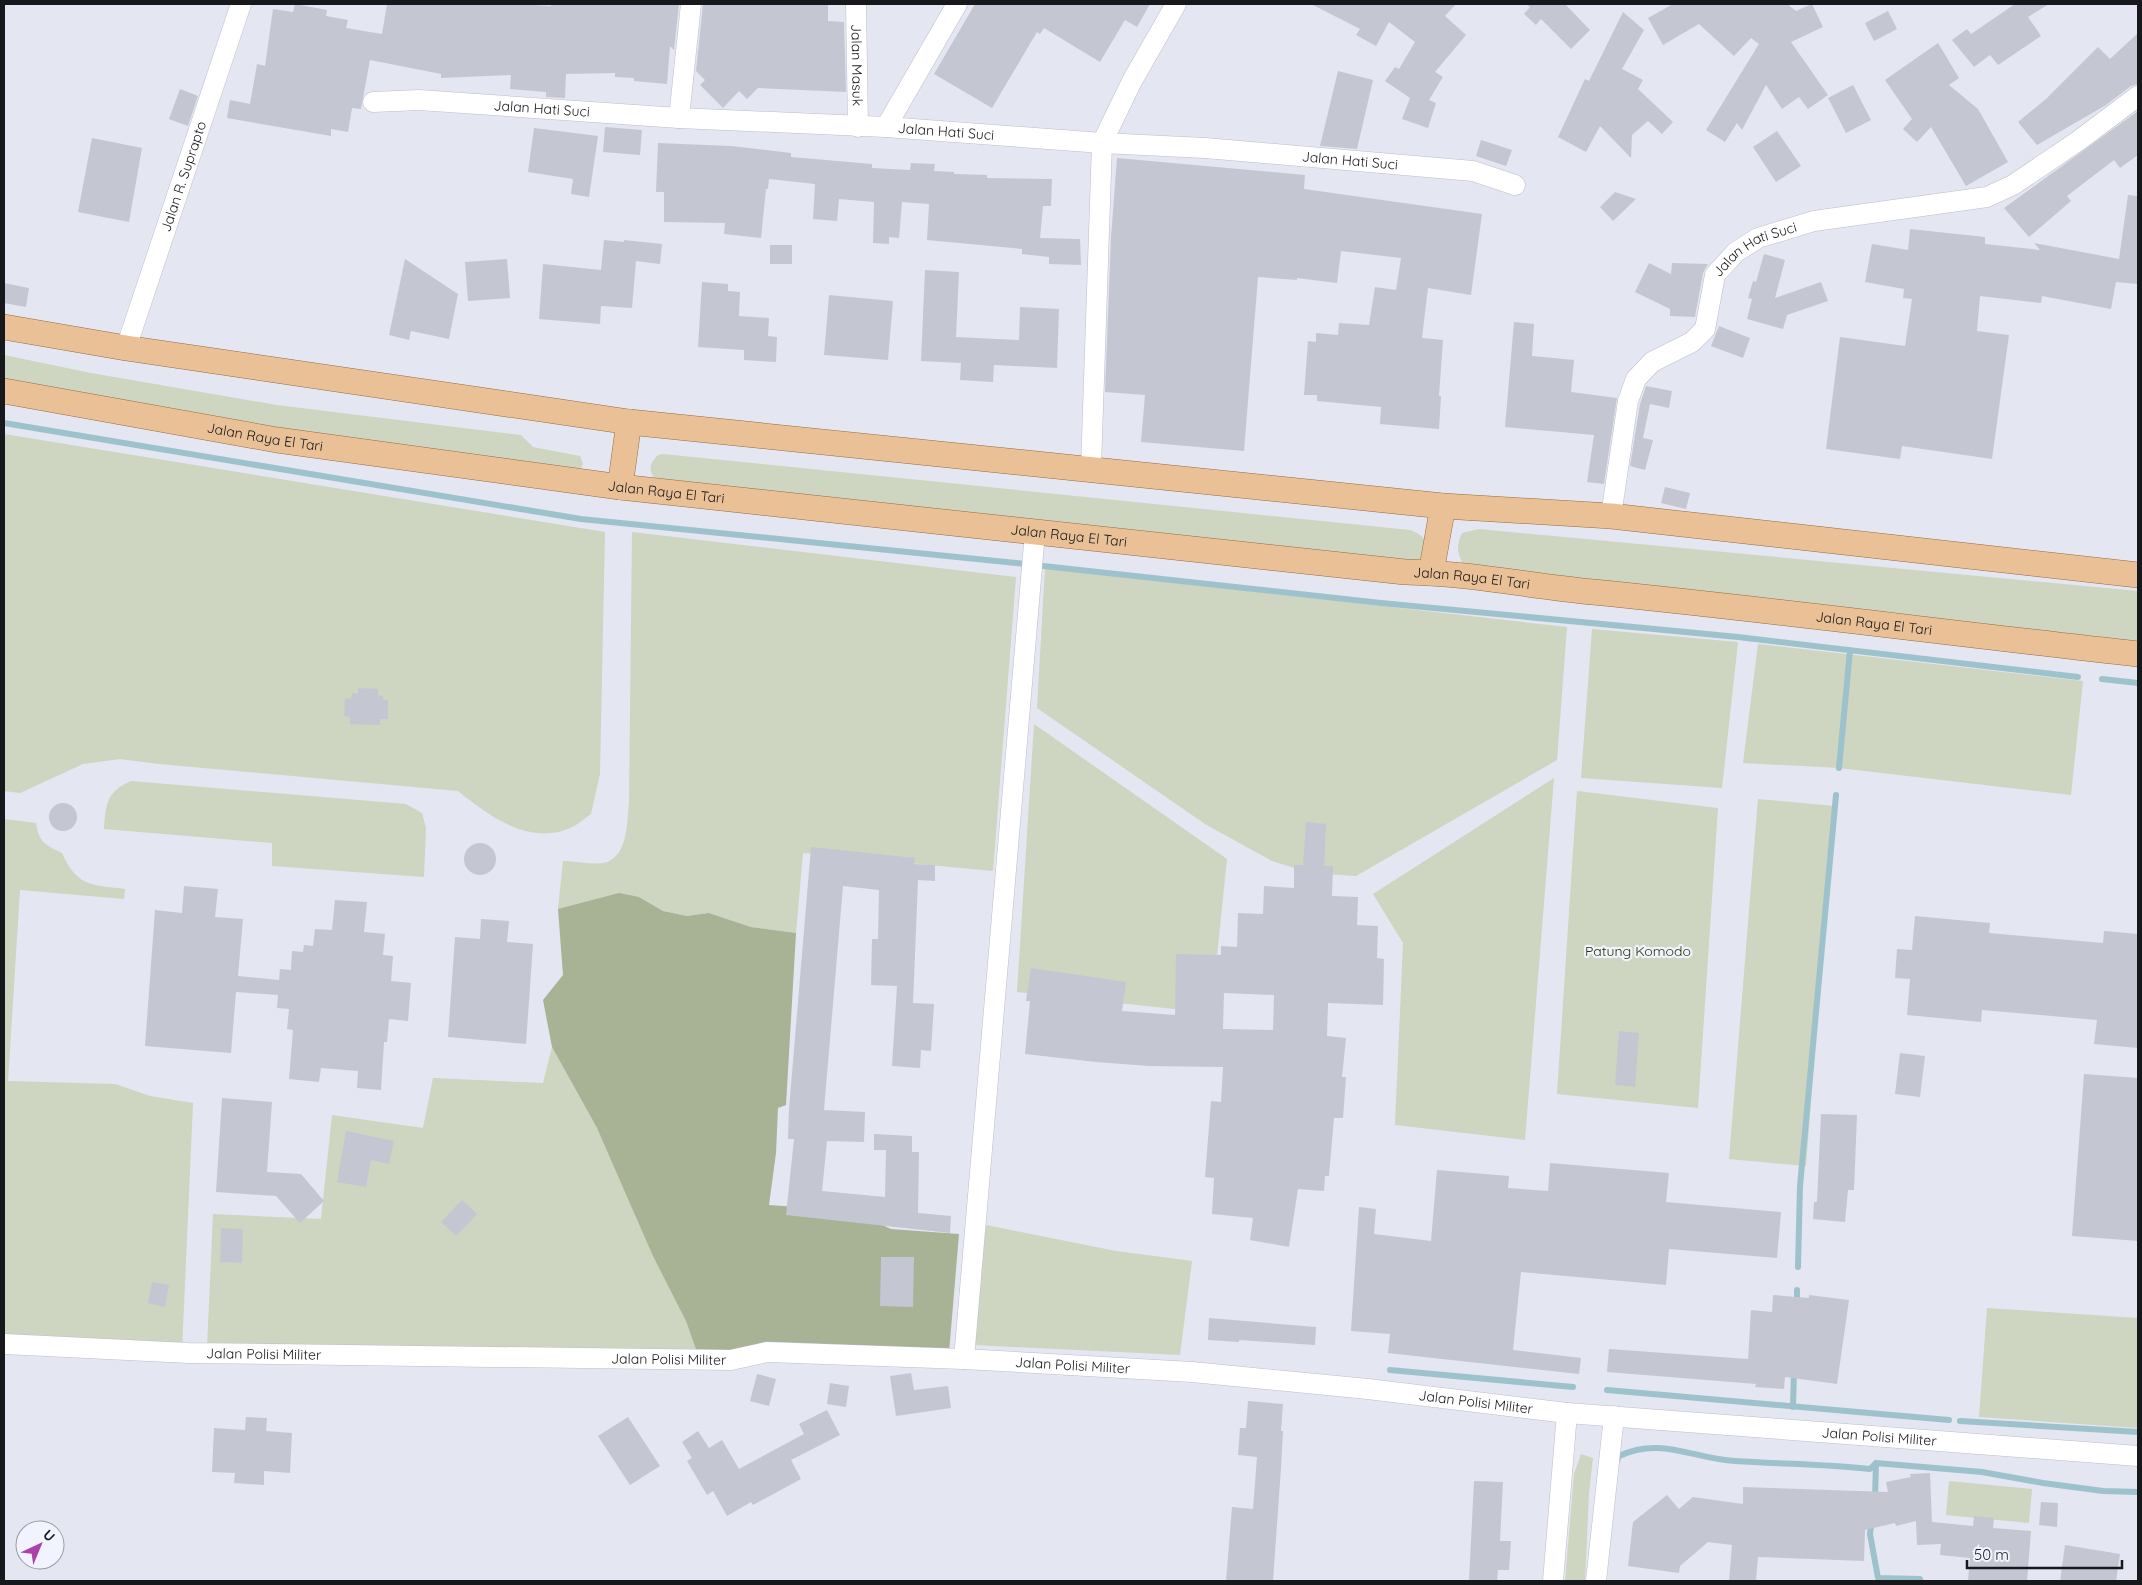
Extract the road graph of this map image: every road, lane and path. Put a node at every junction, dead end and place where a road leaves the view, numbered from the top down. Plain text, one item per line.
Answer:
1 (241, 4) edge
2 (691, 4) edge
3 (856, 4) edge
4 (957, 4) edge
5 (1176, 4) edge
6 (2138, 96) edge
7 (373, 102) dead end
8 (679, 118) junction
9 (858, 127) junction
10 (886, 127) junction
11 (1102, 143) junction
12 (1515, 185) dead end
13 (4, 327) edge
14 (126, 348) junction
15 (4, 391) edge
16 (629, 422) junction
17 (1091, 468) junction
18 (620, 487) junction
19 (1443, 506) junction
20 (1612, 516) junction
21 (1035, 540) junction
22 (1431, 572) junction
23 (2138, 575) edge
24 (2138, 654) edge
25 (4, 1344) edge
26 (964, 1358) junction
27 (1567, 1413) junction
28 (1614, 1416) junction
29 (2138, 1456) edge
30 (1553, 1581) edge
31 (1596, 1581) edge

1 - 14 street, Jalan R. Suprapto
2 - 8 street
3 - 9 street, Jalan Masuk
4 - 10 street
5 - 11 street
6 - 20 street, Jalan Hati Suci
7 - 8 street, Jalan Hati Suci
8 - 9 street, Jalan Hati Suci
9 - 10 street, Jalan Hati Suci
10 - 11 street, Jalan Hati Suci
11 - 12 street, Jalan Hati Suci
11 - 17 street
13 - 14 main road
14 - 16 main road
15 - 18 main road, Jalan Raya El Tari
16 - 17 main road
16 - 18 main road
17 - 19 main road
18 - 21 main road, Jalan Raya El Tari
19 - 20 main road
19 - 22 main road
20 - 23 main road
21 - 22 main road, Jalan Raya El Tari
21 - 26 street
22 - 24 main road, Jalan Raya El Tari
25 - 26 street, Jalan Polisi Militer
26 - 27 street, Jalan Polisi Militer
27 - 28 street, Jalan Polisi Militer
27 - 30 street
28 - 29 street, Jalan Polisi Militer
28 - 31 street

